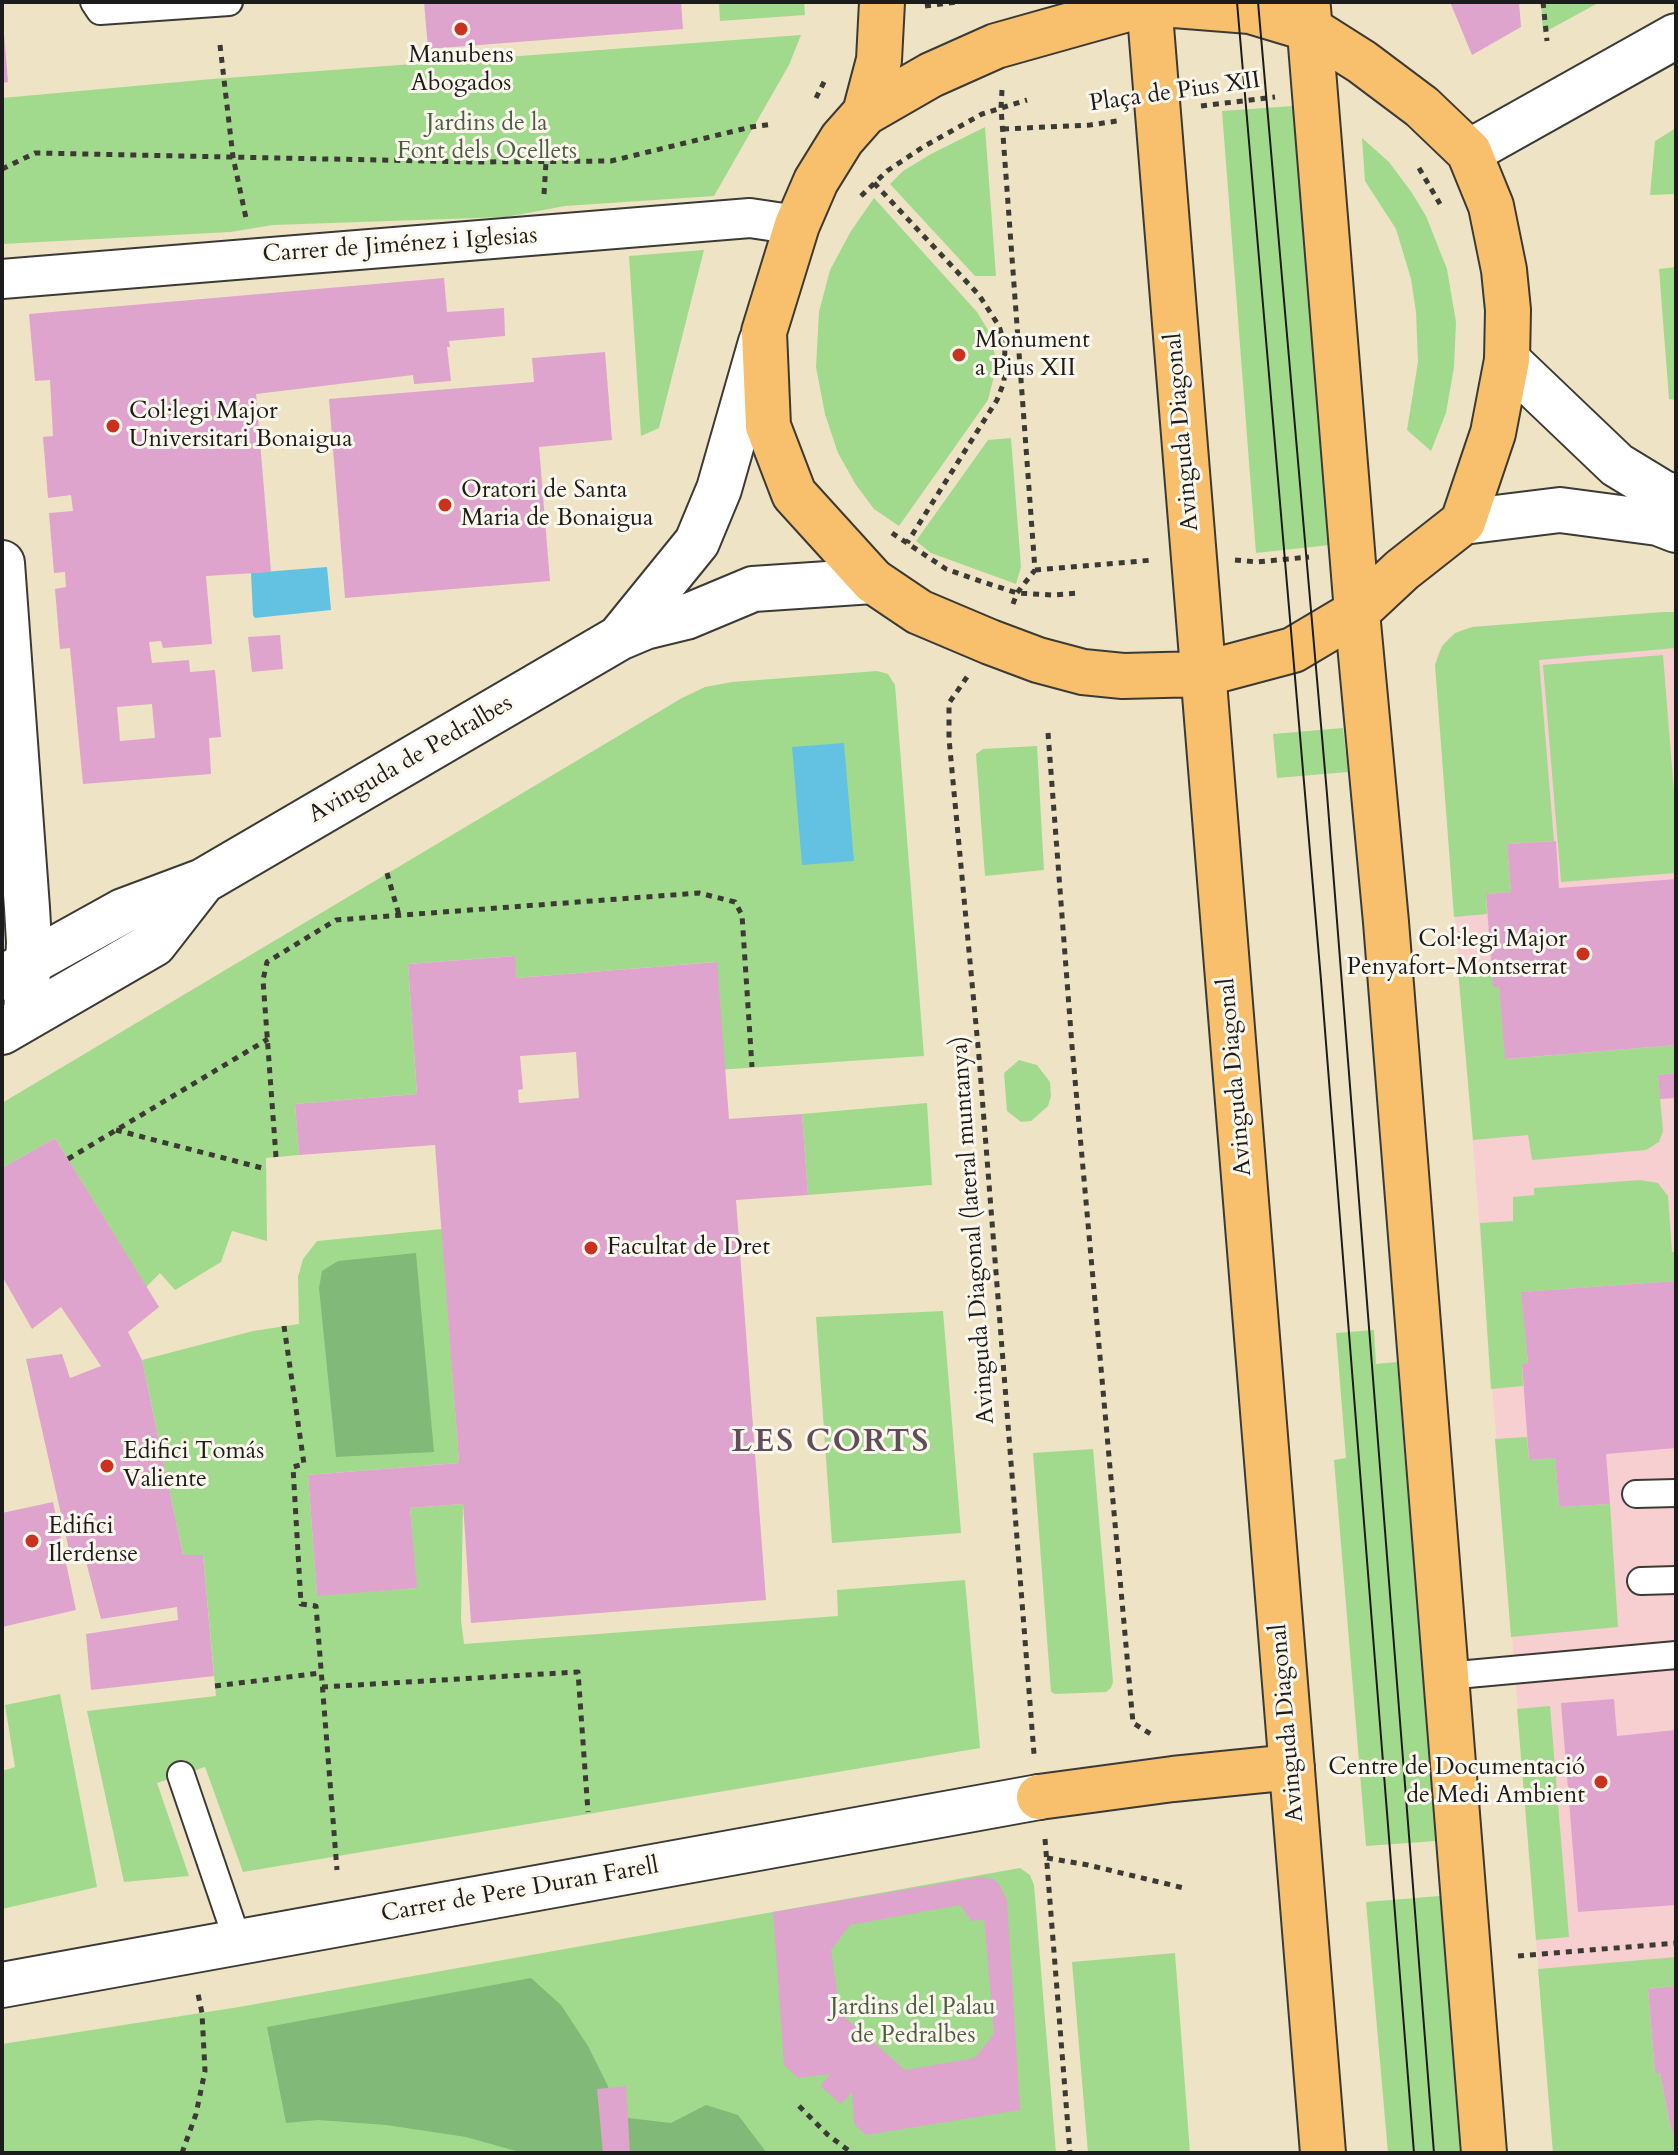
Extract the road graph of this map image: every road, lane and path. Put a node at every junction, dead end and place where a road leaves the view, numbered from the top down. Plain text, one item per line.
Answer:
1 (94, 2) edge
2 (229, 2) edge
3 (957, 2) edge
4 (1543, 2) edge
5 (1149, 3) edge
6 (899, 4) edge
7 (1309, 15) edge
8 (1676, 36) edge
9 (1547, 41) dead end
10 (220, 45) dead end
11 (1002, 92) dead end
12 (1027, 100) dead end
13 (1317, 101) junction
14 (1001, 108) junction
15 (865, 113) junction
16 (1158, 115) junction
17 (773, 124) dead end
18 (1003, 129) junction
19 (1469, 152) junction
20 (233, 157) junction
21 (1419, 167) dead end
22 (2, 169) edge
23 (874, 183) junction
24 (857, 201) dead end
25 (1446, 216) dead end
26 (797, 225) junction
27 (254, 258) junction
28 (2, 279) edge
29 (764, 332) junction
30 (1507, 360) junction
31 (1676, 497) edge
32 (1463, 522) junction
33 (1676, 530) edge
34 (888, 531) dead end
35 (907, 543) junction
36 (1351, 546) junction
37 (1194, 558) junction
38 (2, 563) edge
39 (1035, 570) junction
40 (873, 581) junction
41 (1017, 593) junction
42 (1080, 593) dead end
43 (1013, 604) dead end
44 (1357, 612) junction
45 (619, 638) junction
46 (1203, 674) junction
47 (949, 703) dead end
48 (1048, 733) dead end
49 (387, 873) dead end
50 (203, 881) junction
51 (399, 915) junction
52 (15, 971) edge
53 (14, 1024) edge
54 (268, 1039) junction
55 (752, 1067) dead end
56 (116, 1130) junction
57 (276, 1157) dead end
58 (68, 1159) dead end
59 (266, 1169) dead end
60 (284, 1326) dead end
61 (1676, 1493) edge
62 (1636, 1494) dead end
63 (1676, 1580) edge
64 (1641, 1581) dead end
65 (1676, 1655) edge
66 (321, 1673) junction
67 (1446, 1676) junction
68 (215, 1686) dead end
69 (322, 1687) junction
70 (1158, 1738) dead end
71 (1292, 1767) junction
72 (181, 1775) dead end
73 (1036, 1776) junction
74 (588, 1812) dead end
75 (1046, 1845) dead end
76 (1047, 1858) junction
77 (337, 1870) dead end
78 (1184, 1888) dead end
79 (238, 1942) junction
80 (1676, 1943) edge
81 (1518, 1956) dead end
82 (2, 1985) edge
83 (198, 1994) dead end
84 (799, 2106) dead end
85 (182, 2153) edge
86 (852, 2153) edge
87 (1070, 2153) edge
88 (1323, 2153) edge
89 (1484, 2153) edge

1 - 2 lane
3 - 6 path
4 - 9 path
5 - 7 main road
5 - 15 main road
5 - 16 main road, Avinguda Diagonal
6 - 15 main road
7 - 13 main road
7 - 19 main road
8 - 19 street
10 - 20 path
11 - 14 path
12 - 14 path
13 - 16 path, Plaça de Pius XII
13 - 36 main road
14 - 18 path
14 - 23 path
15 - 26 main road
16 - 18 path, Plaça de Pius XII
16 - 37 main road, Avinguda Diagonal
17 - 20 path
18 - 39 path
19 - 30 main road
20 - 22 path
20 - 27 path
21 - 25 path
23 - 24 path
23 - 35 path
26 - 27 street, Carrer de Jiménez i Iglesias
26 - 29 main road
27 - 28 street, Carrer de Jiménez i Iglesias
29 - 40 main road
29 - 45 street, Avinguda de Pedralbes
30 - 31 street
30 - 32 main road
32 - 33 street
32 - 44 main road
34 - 35 path
35 - 41 path
36 - 37 path
36 - 44 main road
37 - 39 path
37 - 46 main road, Avinguda Diagonal
38 - 52 street
39 - 41 path
40 - 45 street, Avinguda de Pedralbes
40 - 46 main road
41 - 42 path
41 - 43 path
44 - 46 main road
44 - 67 main road
45 - 50 street, Avinguda de Pedralbes
46 - 71 main road, Avinguda Diagonal
47 - 73 path, Avinguda Diagonal (lateral muntanya)
48 - 70 path
49 - 51 path
50 - 52 street, Avinguda de Pedralbes
50 - 53 street, Avinguda de Pedralbes
51 - 54 path
51 - 55 path
52 - 53 street
54 - 56 path
54 - 57 path
56 - 58 path
56 - 59 path
60 - 66 path
61 - 62 lane
63 - 64 lane
65 - 67 lane
66 - 68 path
66 - 69 path
67 - 89 main road
69 - 74 path
69 - 77 path
71 - 73 main road
71 - 88 main road, Avinguda Diagonal
72 - 79 lane
73 - 79 street, Carrer de Pere Duran Farell
75 - 76 path
76 - 78 path
76 - 87 path
79 - 82 street, Carrer de Pere Duran Farell
80 - 81 path
83 - 85 path
84 - 86 path

